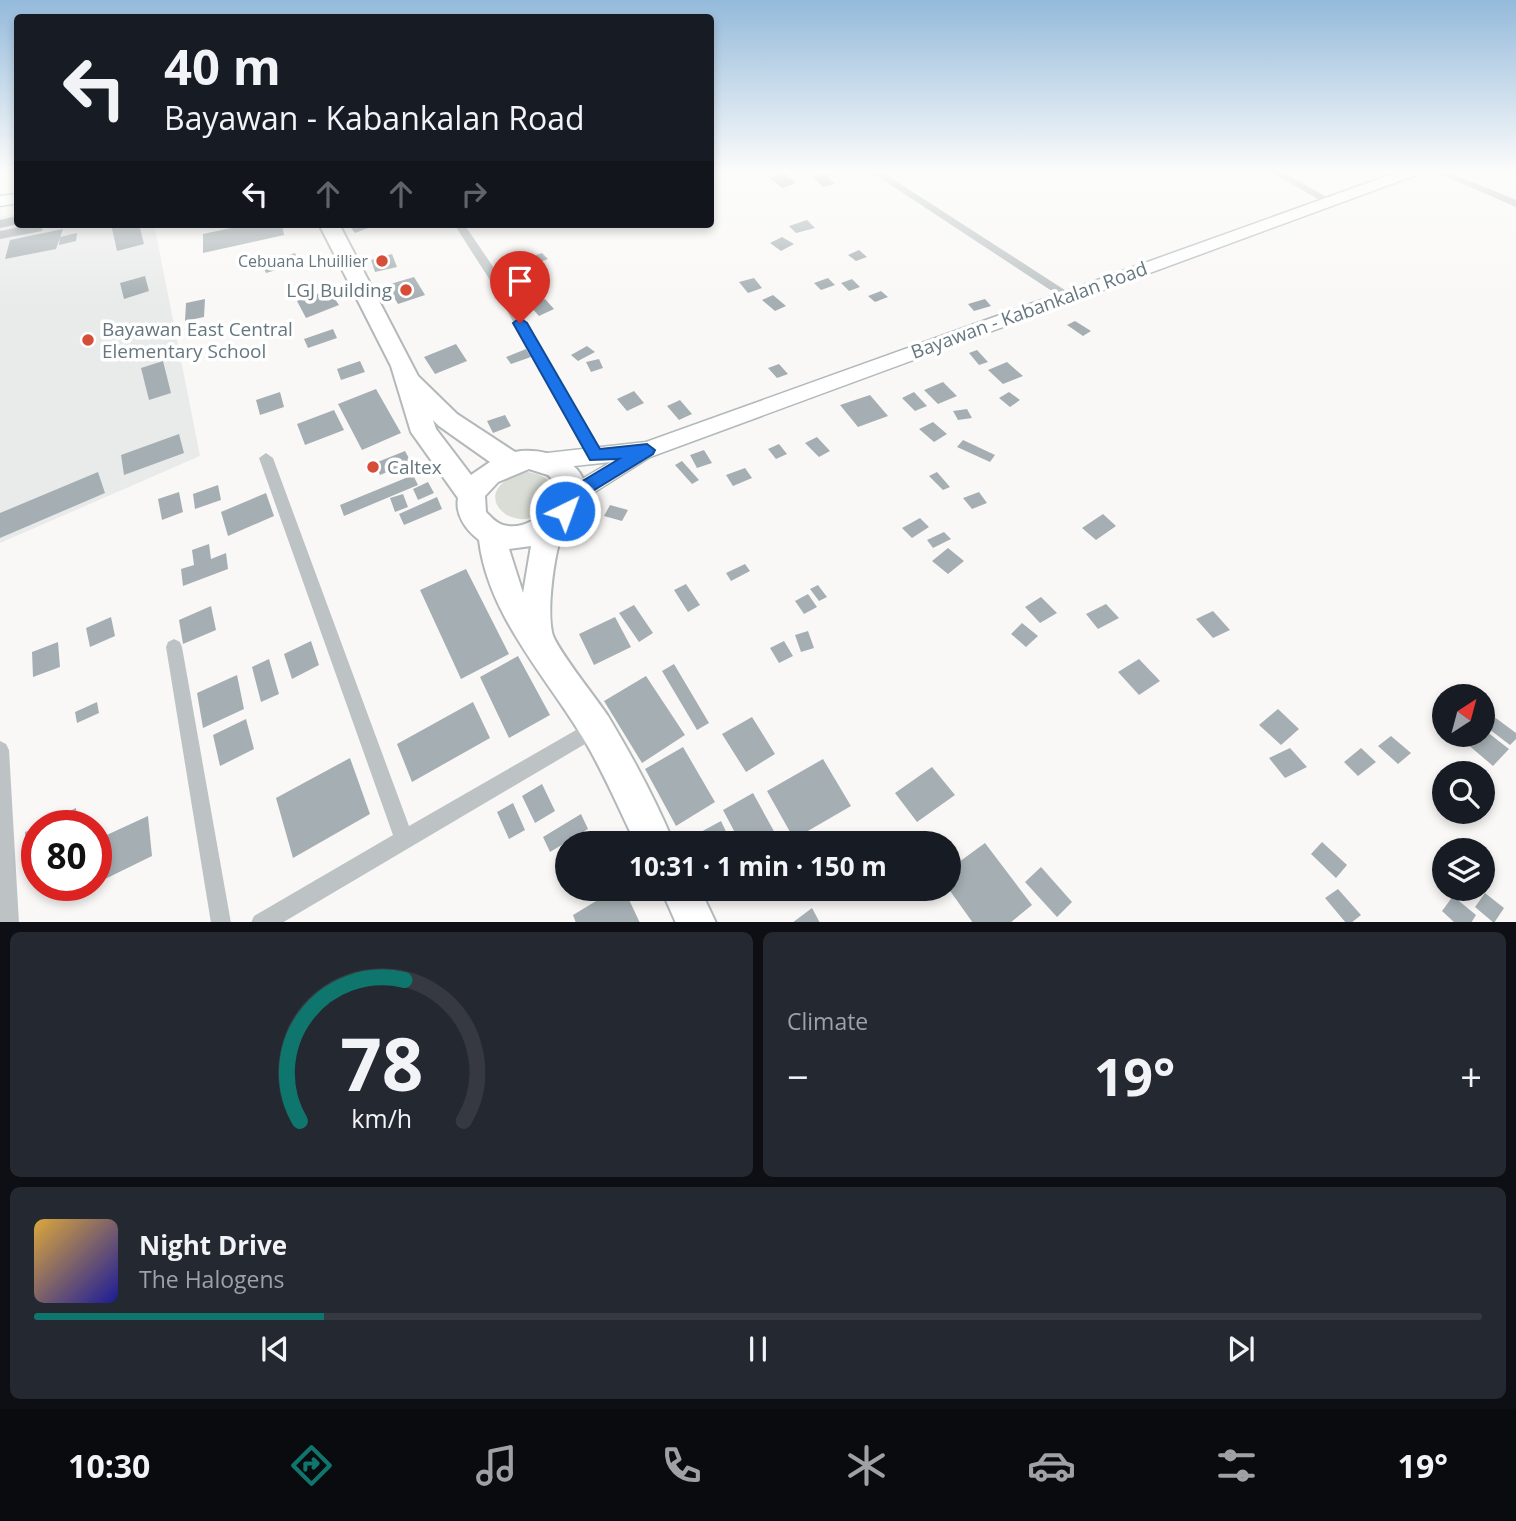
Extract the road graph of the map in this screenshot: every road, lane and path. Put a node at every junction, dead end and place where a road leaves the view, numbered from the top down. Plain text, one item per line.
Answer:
1 (943, 215) edge
2 (1286, 215) edge
3 (331, 228) edge
4 (462, 228) edge
5 (1068, 296) junction
6 (410, 381) junction
7 (647, 450) junction
8 (596, 456) junction
9 (266, 458) dead end
10 (547, 461) junction
11 (510, 462) junction
12 (571, 496) junction
13 (472, 497) junction
14 (552, 524) junction
15 (493, 535) junction
16 (536, 638) junction
17 (174, 647) dead end
18 (596, 728) junction
19 (0, 750) edge
20 (649, 831) edge
21 (404, 839) junction
22 (686, 901) edge
23 (9, 922) edge
24 (221, 922) edge
25 (261, 922) edge
26 (697, 922) edge

1 - 5 street
2 - 5 main road, Bayawan - Kabankalan Road
3 - 6 highway
4 - 8 street
5 - 7 main road, Bayawan - Kabankalan Road
6 - 11 highway
6 - 13 highway
7 - 8 main road, Bayawan - Kabankalan Road
7 - 12 main road, Bayawan - Kabankalan Road
8 - 10 main road, Bayawan - Kabankalan Road
9 - 21 street
10 - 11 highway
10 - 12 highway
11 - 13 highway
12 - 14 highway
13 - 15 highway
14 - 15 highway
14 - 16 highway
15 - 16 highway
16 - 18 highway
17 - 24 street
18 - 20 highway
18 - 21 street
19 - 23 street
21 - 25 street
22 - 26 highway

